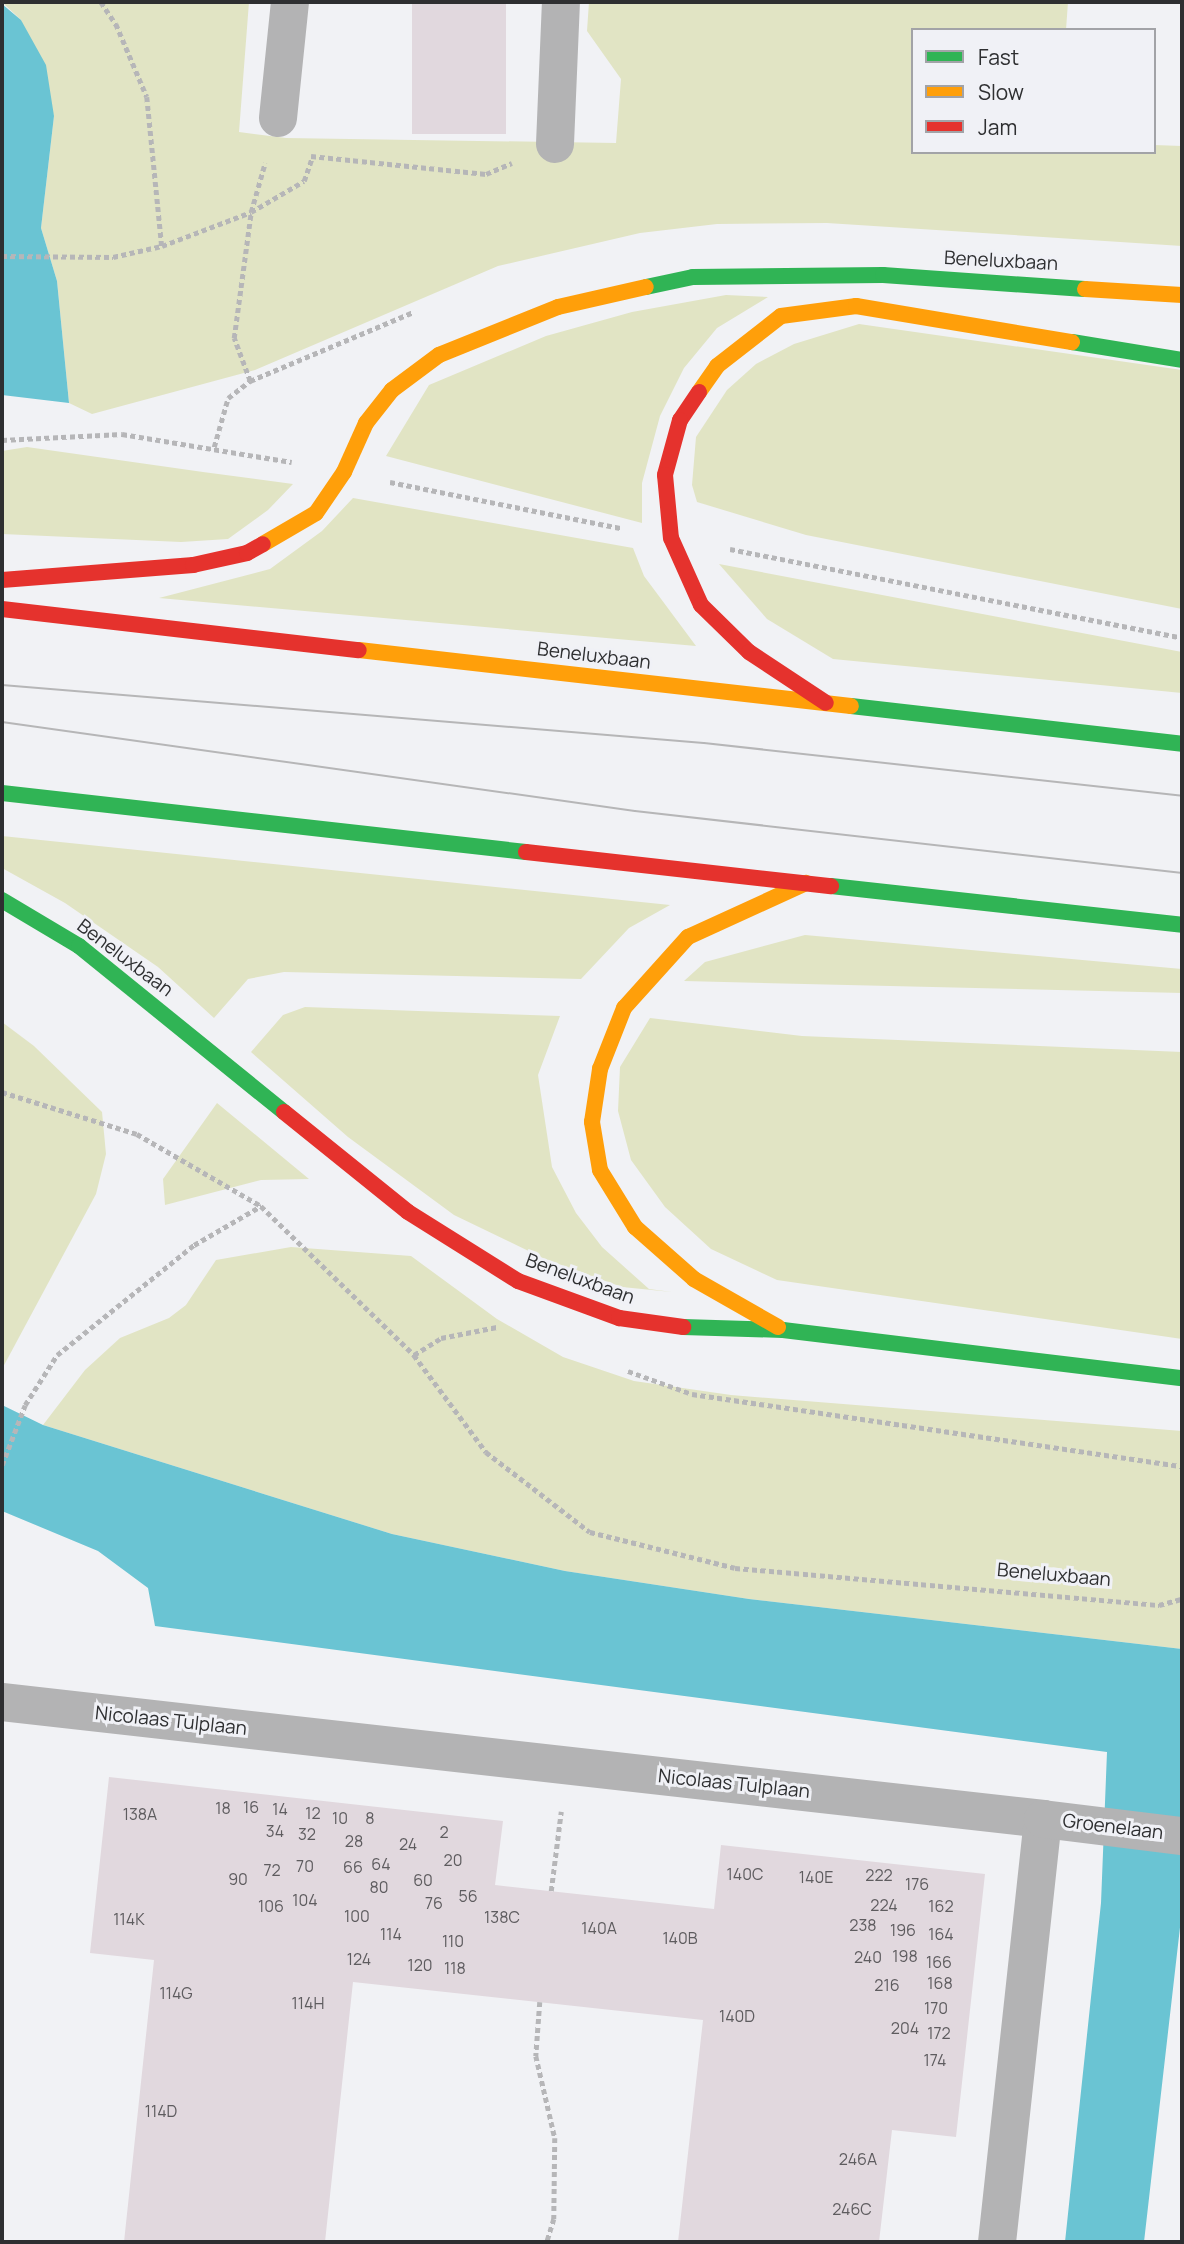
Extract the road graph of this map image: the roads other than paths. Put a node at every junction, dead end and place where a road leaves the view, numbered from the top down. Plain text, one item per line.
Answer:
1 (290, 2) edge
2 (561, 2) edge
3 (278, 118) road end
4 (555, 145) road end
5 (1182, 295) edge
6 (1182, 360) edge
7 (2, 580) edge
8 (2, 609) edge
9 (826, 703) junction
10 (1182, 744) edge
11 (2, 793) edge
12 (806, 883) junction
13 (2, 900) edge
14 (1182, 925) edge
15 (783, 1330) junction
16 (1182, 1378) edge
17 (2, 1702) edge
18 (1043, 1819) junction
19 (1182, 1836) edge
20 (997, 2242) edge

1 - 3 street
2 - 4 street
5 - 7 main road, Beneluxbaan
6 - 9 main road
8 - 9 main road, Beneluxbaan
9 - 10 main road, Beneluxbaan
11 - 12 main road
12 - 14 main road
12 - 15 main road
13 - 15 main road, Beneluxbaan
15 - 16 main road, Beneluxbaan
17 - 18 street, Nicolaas Tulplaan
18 - 19 street, Groenelaan
18 - 20 street

